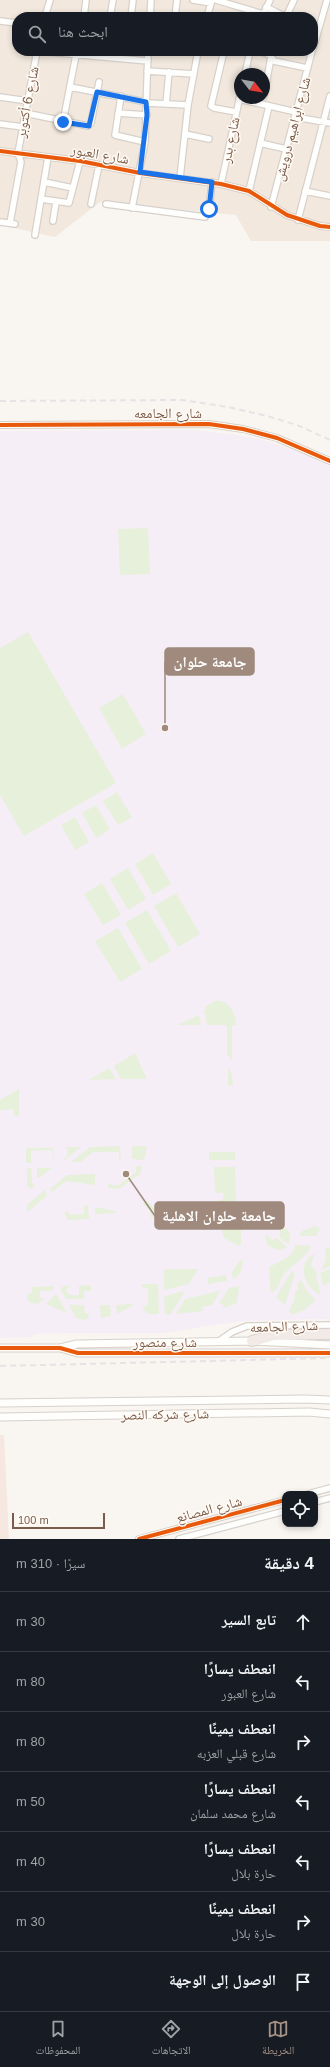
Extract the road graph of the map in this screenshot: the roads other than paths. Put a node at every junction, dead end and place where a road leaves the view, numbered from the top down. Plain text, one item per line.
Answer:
1 (50, 0) edge
2 (86, 0) edge
3 (112, 0) edge
4 (133, 0) edge
5 (151, 0) edge
6 (177, 0) edge
7 (193, 0) edge
8 (270, 0) edge
9 (294, 0) edge
10 (327, 0) edge
11 (213, 1) edge
12 (266, 7) junction
13 (46, 12) edge
14 (85, 12) edge
15 (111, 12) edge
16 (132, 12) edge
17 (150, 12) edge
18 (176, 12) edge
19 (209, 12) edge
20 (250, 12) edge
21 (264, 12) edge
22 (276, 12) edge
23 (288, 12) edge
24 (0, 21) edge
25 (12, 22) edge
26 (318, 32) edge
27 (36, 56) edge
28 (78, 56) edge
29 (98, 56) edge
30 (148, 56) edge
31 (197, 56) edge
32 (223, 56) edge
33 (249, 56) edge
34 (270, 56) edge
35 (272, 56) edge
36 (311, 56) edge
37 (148, 61) junction
38 (246, 68) edge
39 (268, 68) edge
40 (308, 68) junction
41 (147, 71) junction
42 (169, 72) junction
43 (194, 74) junction
44 (99, 82) dead end
45 (70, 87) junction
46 (97, 92) junction
47 (121, 96) junction
48 (330, 96) edge
49 (0, 97) edge
50 (28, 101) junction
51 (146, 103) junction
52 (166, 104) junction
53 (238, 104) edge
54 (263, 104) edge
55 (188, 105) junction
56 (266, 105) junction
57 (236, 112) junction
58 (25, 113) junction
59 (118, 113) junction
60 (147, 115) junction
61 (295, 115) junction
62 (63, 122) junction
63 (322, 122) junction
64 (0, 124) edge
65 (330, 124) edge
66 (23, 127) junction
67 (185, 134) junction
68 (209, 139) dead end
69 (144, 142) junction
70 (260, 143) junction
71 (286, 149) junction
72 (0, 153) edge
73 (18, 153) junction
74 (48, 156) junction
75 (80, 161) junction
76 (99, 165) junction
77 (140, 172) junction
78 (180, 178) junction
79 (44, 182) junction
80 (212, 182) junction
81 (221, 184) junction
82 (74, 188) junction
83 (249, 191) junction
84 (305, 191) junction
85 (330, 196) edge
86 (41, 198) junction
87 (56, 202) junction
88 (91, 204) dead end
89 (106, 204) dead end
90 (271, 207) junction
91 (132, 208) junction
92 (209, 209) dead end
93 (205, 217) dead end
94 (298, 220) junction
95 (53, 221) dead end
96 (0, 222) edge
97 (330, 227) edge
98 (35, 235) dead end
99 (0, 425) edge
100 (330, 461) edge
101 (330, 1325) edge
102 (330, 1334) edge
103 (219, 1341) junction
104 (252, 1341) junction
105 (330, 1345) edge
106 (0, 1348) edge
107 (60, 1348) junction
108 (330, 1353) edge
109 (330, 1400) edge
110 (0, 1403) edge
111 (330, 1414) edge
112 (0, 1416) edge
113 (330, 1488) edge
114 (318, 1491) edge
115 (330, 1498) edge
116 (282, 1501) edge
117 (318, 1501) edge
118 (282, 1511) edge
119 (236, 1514) junction
120 (238, 1523) junction
121 (139, 1539) edge
122 (179, 1539) edge

1 - 13 street
2 - 14 street
3 - 15 street
4 - 16 street
5 - 17 street
6 - 18 street
7 - 11 street
8 - 12 street
9 - 23 street
10 - 26 street, شارع ابراهيم درويش
11 - 19 street
11 - 20 street
12 - 21 street
12 - 22 street
24 - 25 street
27 - 50 street, شارع 6 أكتوبر
28 - 45 street
29 - 37 street
30 - 37 street
31 - 43 street
32 - 57 street
33 - 38 street
34 - 39 street
35 - 40 street
36 - 40 street, شارع ابراهيم درويش
37 - 41 street
40 - 61 street, شارع ابراهيم درويش
41 - 42 street
41 - 51 street
42 - 43 street
42 - 52 street
43 - 55 street
44 - 46 street
45 - 46 street
45 - 62 street
46 - 47 street
46 - 62 street
47 - 51 street
47 - 59 street
48 - 63 street
49 - 50 street
50 - 58 street, شارع 6 أكتوبر
51 - 52 street
51 - 60 street
52 - 55 street
53 - 57 street, شارع بدر
54 - 56 street
55 - 67 street
56 - 61 street
56 - 70 street
57 - 81 street, شارع بدر
58 - 62 street
58 - 66 street, شارع 6 أكتوبر
59 - 60 street
59 - 69 street
60 - 69 street
61 - 63 street
61 - 71 street, شارع ابراهيم درويش
63 - 65 street
63 - 84 street
64 - 66 street
66 - 73 street, شارع 6 أكتوبر
67 - 68 street
67 - 78 street
69 - 77 street
70 - 71 street
70 - 83 street
71 - 90 street, شارع ابراهيم درويش
72 - 73 street, شارع العبور
73 - 74 street, شارع العبور
73 - 96 street, شارع 6 أكتوبر
74 - 75 street, شارع العبور
74 - 79 street
75 - 76 street, شارع العبور
75 - 82 street
76 - 77 street, شارع العبور
76 - 88 street
77 - 78 street, شارع العبور
77 - 91 street
78 - 80 street, شارع العبور
79 - 82 street
79 - 86 street
80 - 81 street, شارع العبور
80 - 92 street
81 - 83 street, شارع العبور
82 - 87 street
83 - 90 street, شارع العبور
84 - 85 street
84 - 94 street
86 - 87 street
86 - 98 street
87 - 95 street
89 - 91 street
90 - 94 street, شارع العبور
91 - 93 street
94 - 97 street, شارع العبور
99 - 100 street, شارع الجامعه
101 - 103 street, شارع الجامعه
102 - 104 highway
103 - 104 street, شارع منصور
103 - 107 street, شارع منصور
104 - 105 street, شارع منصور
106 - 107 street, شارع منصور
107 - 108 street, شارع منصور
109 - 110 street, شارع شركه النصر
111 - 112 street, شارع شركه النصر
113 - 114 street
115 - 117 street
116 - 119 street, شارع المصانع
118 - 120 street, شارع المصانع
119 - 120 street
119 - 121 street, شارع المصانع
120 - 122 street, شارع المصانع

